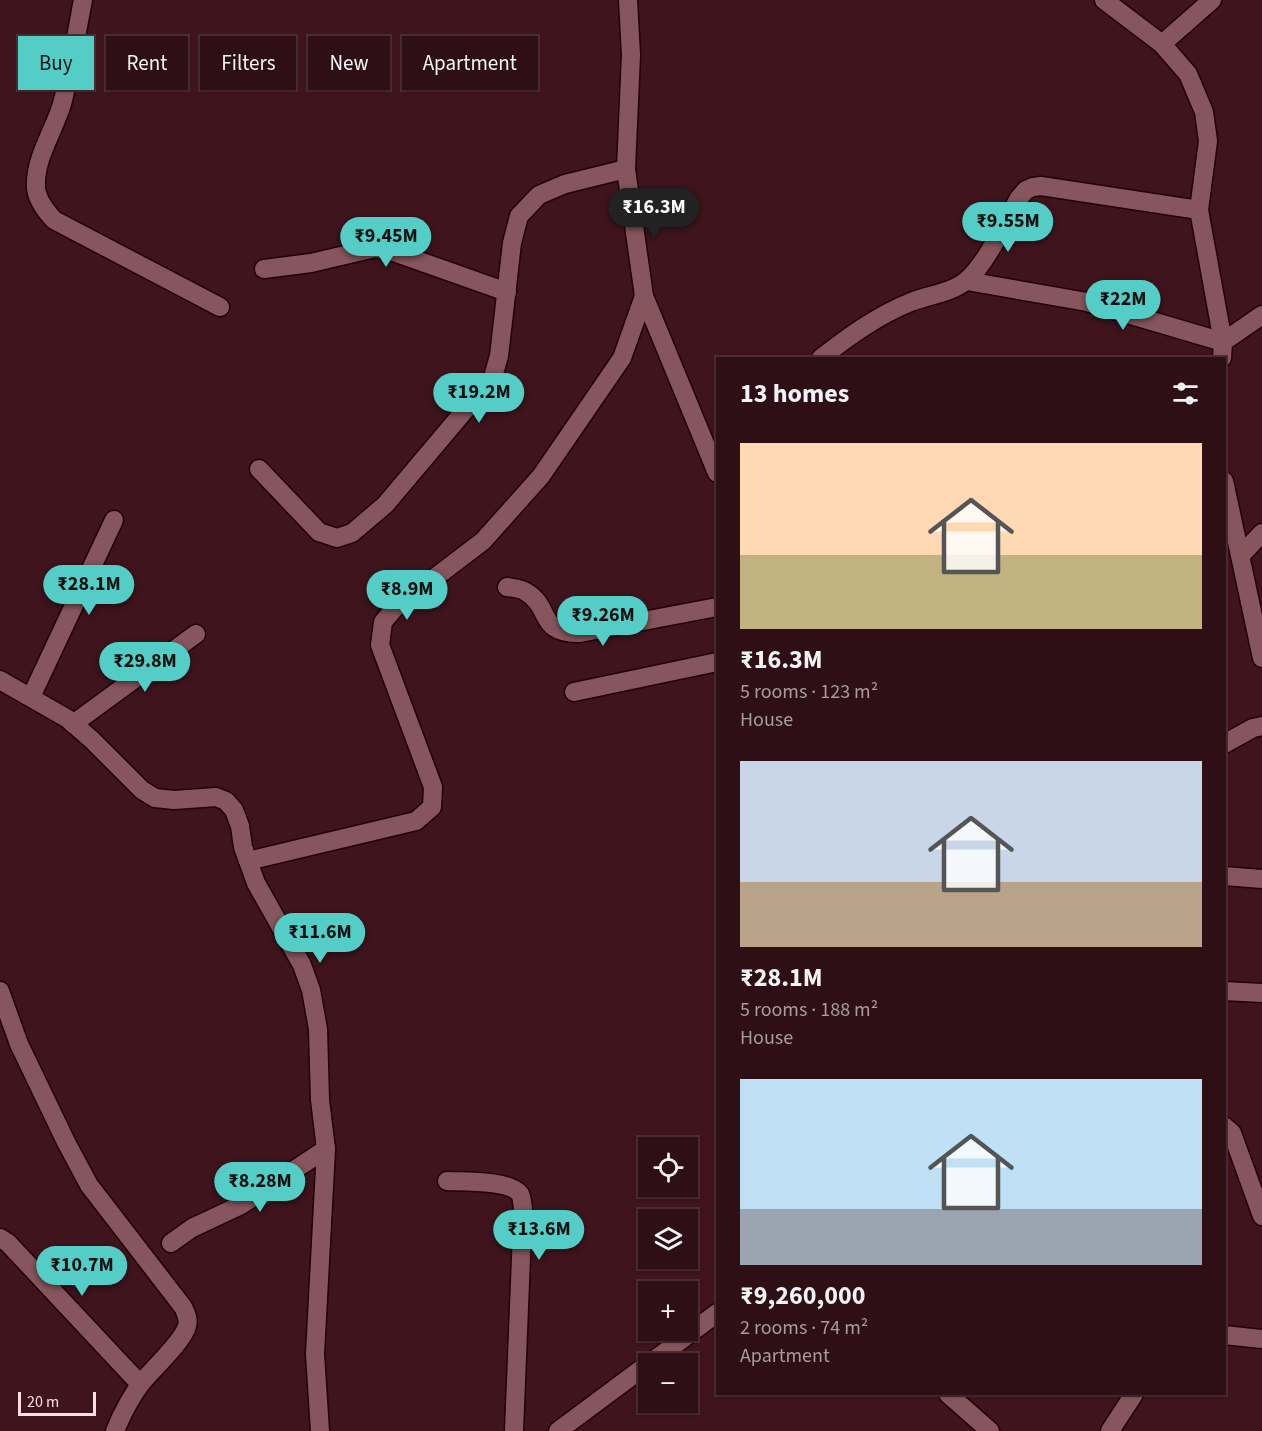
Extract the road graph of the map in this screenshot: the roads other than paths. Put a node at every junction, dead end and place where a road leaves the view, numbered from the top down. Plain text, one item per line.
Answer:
1 (83, 0) edge
2 (628, 0) edge
3 (1104, 0) edge
4 (1212, 0) edge
5 (1162, 44) junction
6 (626, 169) junction
7 (1199, 210) junction
8 (264, 269) dead end
9 (967, 281) junction
10 (507, 292) junction
11 (644, 296) junction
12 (220, 307) dead end
13 (1262, 315) edge
14 (1223, 350) edge
15 (822, 357) edge
16 (712, 446) edge
17 (716, 468) edge
18 (260, 469) dead end
19 (1226, 490) edge
20 (114, 520) dead end
21 (1262, 533) edge
22 (1241, 555) junction
23 (507, 587) dead end
24 (716, 607) edge
25 (196, 633) dead end
26 (1262, 658) edge
27 (716, 662) edge
28 (0, 680) edge
29 (574, 692) dead end
30 (31, 697) junction
31 (73, 724) junction
32 (1259, 724) edge
33 (1226, 743) edge
34 (248, 861) junction
35 (1226, 876) edge
36 (1262, 879) edge
37 (0, 991) edge
38 (1226, 991) edge
39 (1262, 993) edge
40 (1226, 1128) edge
41 (326, 1149) junction
42 (447, 1181) dead end
43 (1262, 1216) edge
44 (0, 1238) edge
45 (171, 1243) dead end
46 (716, 1314) edge
47 (1226, 1335) edge
48 (1262, 1339) edge
49 (663, 1353) edge
50 (638, 1371) edge
51 (140, 1384) junction
52 (949, 1395) edge
53 (1133, 1395) edge
54 (115, 1431) edge
55 (320, 1431) edge
56 (514, 1431) edge
57 (558, 1431) edge
58 (990, 1431) edge
59 (1110, 1431) edge

1 - 12 street
2 - 6 street
3 - 5 street
4 - 5 street
5 - 7 street
6 - 10 street
6 - 11 street
7 - 9 street
7 - 14 street
8 - 10 street
9 - 14 street
9 - 15 street
10 - 18 street
11 - 16 street
11 - 34 street
13 - 14 street
16 - 17 street
19 - 22 street
20 - 30 street
21 - 22 street
22 - 26 street
23 - 24 street
25 - 31 street
27 - 29 street
28 - 30 street
30 - 31 street
31 - 34 street
32 - 33 street
34 - 41 street
35 - 36 street
37 - 51 street
38 - 39 street
40 - 43 street
41 - 45 street
41 - 55 street
42 - 56 street
44 - 51 street
46 - 49 street
47 - 48 street
50 - 57 street
51 - 54 street
52 - 58 street
53 - 59 street

